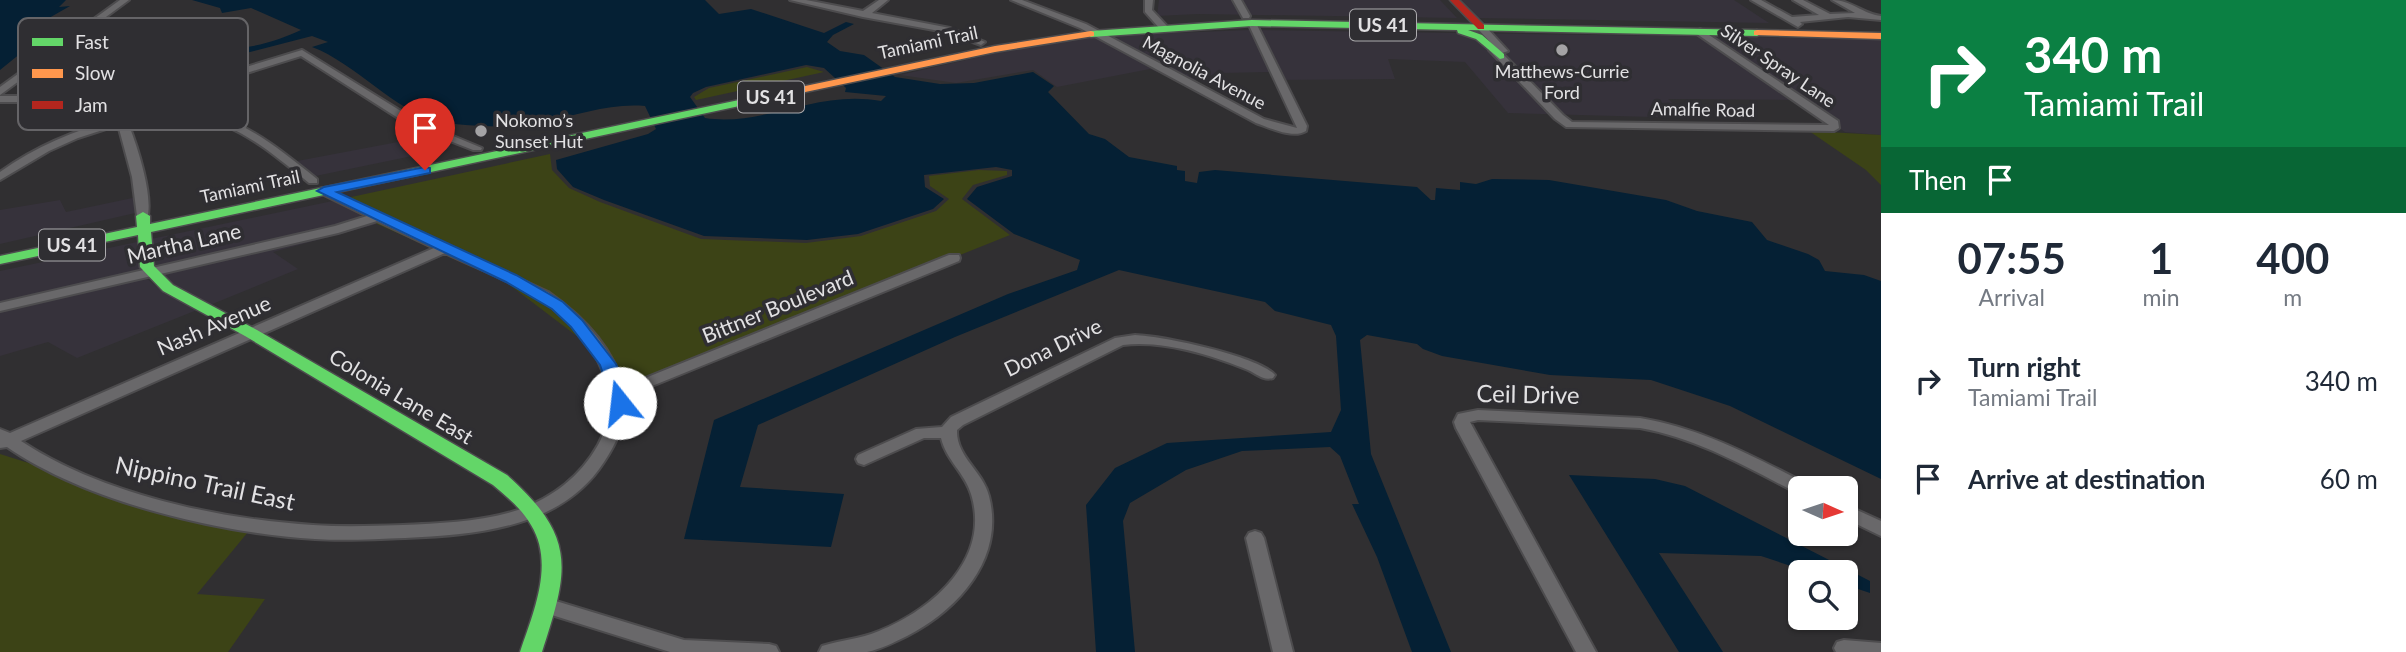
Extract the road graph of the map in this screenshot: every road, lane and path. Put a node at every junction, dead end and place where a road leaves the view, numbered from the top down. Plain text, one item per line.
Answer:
1 (125, 0) edge
2 (794, 0) edge
3 (884, 0) edge
4 (1015, 0) edge
5 (1036, 0) edge
6 (1149, 0) edge
7 (1237, 0) edge
8 (1444, 0) edge
9 (1454, 0) edge
10 (1755, 0) edge
11 (1797, 0) edge
12 (1836, 0) edge
13 (1054, 13) junction
14 (863, 15) junction
15 (1827, 16) junction
16 (1867, 16) junction
17 (101, 18) edge
18 (1881, 18) edge
19 (1249, 20) junction
20 (1281, 23) junction
21 (1472, 23) junction
22 (1797, 23) junction
23 (1160, 24) junction
24 (1089, 30) junction
25 (1700, 32) junction
26 (1881, 32) edge
27 (981, 42) junction
28 (1500, 56) junction
29 (884, 67) junction
30 (248, 71) edge
31 (18, 79) edge
32 (0, 92) edge
33 (0, 99) edge
34 (18, 99) edge
35 (641, 119) junction
36 (1570, 125) junction
37 (1834, 128) joint
38 (85, 130) edge
39 (123, 130) edge
40 (243, 130) edge
41 (477, 148) junction
42 (0, 177) edge
43 (319, 186) junction
44 (377, 217) junction
45 (143, 223) junction
46 (0, 246) edge
47 (445, 248) junction
48 (954, 258) dead end
49 (0, 260) edge
50 (149, 272) junction
51 (0, 307) edge
52 (251, 333) junction
53 (1268, 375) dead end
54 (619, 394) junction
55 (948, 432) junction
56 (2, 439) edge
57 (864, 459) dead end
58 (1788, 482) edge
59 (535, 509) junction
60 (1858, 517) edge
61 (1881, 529) edge
62 (1255, 538) dead end
63 (546, 606) junction
64 (1844, 648) dead end
65 (531, 652) edge
66 (769, 652) edge
67 (829, 652) edge
68 (1283, 652) edge
69 (1586, 652) edge
70 (1881, 652) edge

1 - 17 street
2 - 14 street
3 - 14 street
4 - 13 street
5 - 13 street
6 - 23 street
7 - 19 street
8 - 21 main road
9 - 21 main road
10 - 22 street
11 - 15 street
12 - 16 street
13 - 24 street, Magnolia Avenue
14 - 27 street
15 - 16 street
15 - 22 street
16 - 18 street
19 - 20 main road, Tamiami Trail / US 41
19 - 21 main road, Tamiami Trail / US 41
19 - 23 main road, Tamiami Trail / US 41
19 - 24 street, Magnolia Avenue
20 - 21 main road, Tamiami Trail / US 41
20 - 28 main road
21 - 22 main road, Tamiami Trail / US 41
21 - 25 main road, Tamiami Trail / US 41
21 - 28 street
21 - 36 street
22 - 25 main road
22 - 26 main road, Tamiami Trail / US 41
23 - 24 main road, Tamiami Trail / US 41
24 - 27 main road, Tamiami Trail / US 41
24 - 29 main road, Tamiami Trail / US 41
25 - 26 main road, Tamiami Trail / US 41
25 - 37 street, Silver Spray Lane
27 - 29 main road, Tamiami Trail / US 41
28 - 36 street
29 - 35 main road, Tamiami Trail / US 41
30 - 41 street
31 - 32 street
33 - 34 street
35 - 41 main road, Tamiami Trail / US 41
35 - 43 main road, Tamiami Trail / US 41
36 - 37 street, Amalfie Road
38 - 42 street
39 - 45 street
40 - 43 street
41 - 43 main road, Tamiami Trail
43 - 44 street
43 - 45 main road, Tamiami Trail / US 41
44 - 47 street
44 - 50 street, Martha Lane
45 - 46 main road, Tamiami Trail / US 41
45 - 49 main road, Tamiami Trail / US 41
45 - 50 main road
47 - 52 street, Nash Avenue
47 - 54 street
48 - 54 street, Bittner Boulevard
50 - 51 street, Martha Lane
50 - 52 main road, Colonia Lane East
52 - 56 street, Nash Avenue
52 - 59 main road, Colonia Lane East
53 - 55 street, Dona Drive
54 - 59 street, Nippino Trail East
55 - 57 street, Dona Drive
55 - 67 street
56 - 59 street, Nippino Trail East
58 - 69 street, Ceil Drive
59 - 63 main road, Colonia Lane East
60 - 61 street
62 - 68 street
63 - 65 main road, Colonia Lane East
63 - 66 street
64 - 70 street

